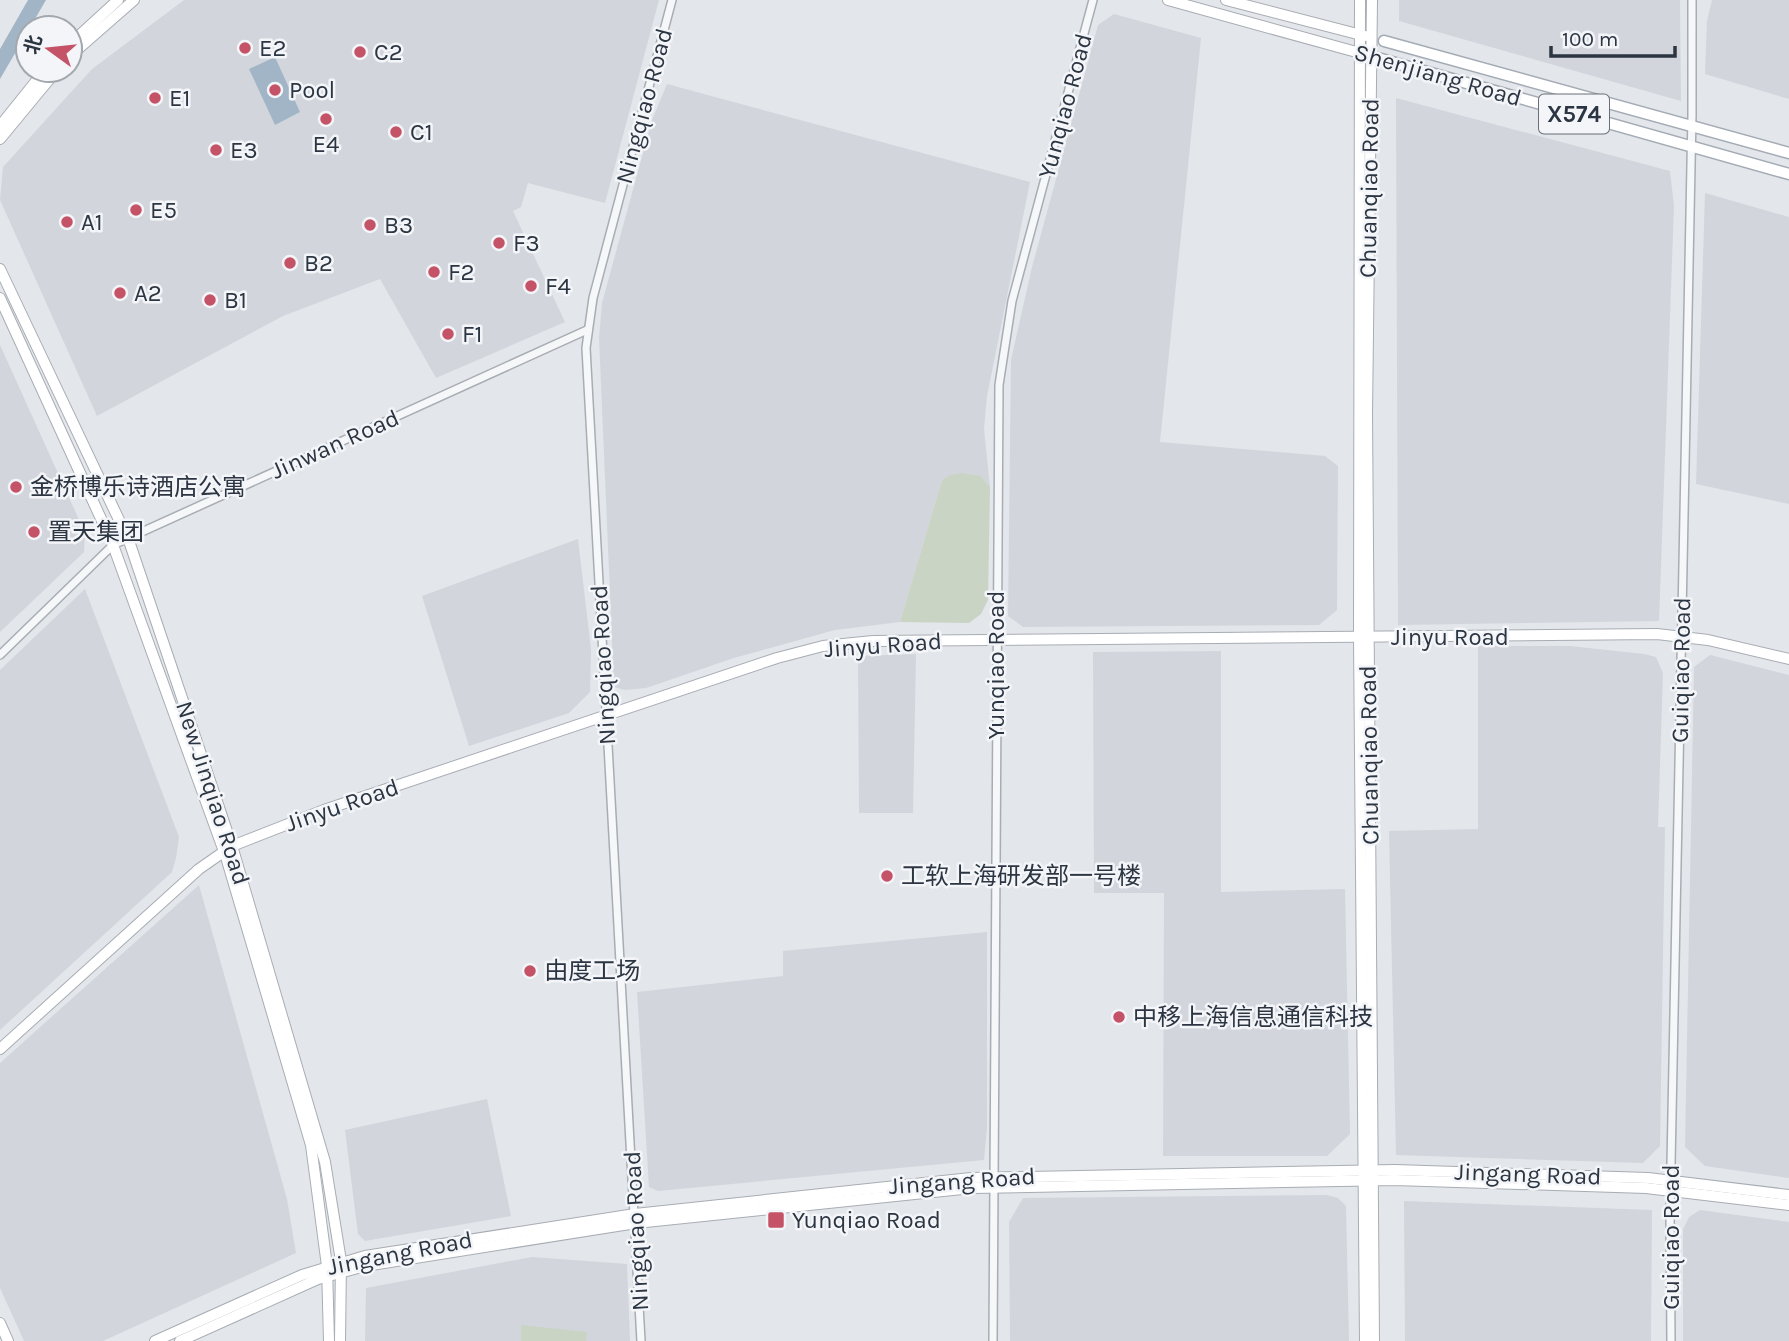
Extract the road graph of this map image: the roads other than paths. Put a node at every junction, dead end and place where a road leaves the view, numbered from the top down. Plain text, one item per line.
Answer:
1 (118, 0) edge
2 (134, 0) edge
3 (672, 0) edge
4 (1093, 0) edge
5 (1168, 0) edge
6 (1226, 0) edge
7 (1360, 0) edge
8 (1372, 0) edge
9 (1692, 0) edge
10 (84, 31) edge
11 (1361, 34) junction
12 (1372, 38) junction
13 (1384, 41) joint
14 (84, 44) edge
15 (1366, 55) junction
16 (34, 84) edge
17 (45, 84) edge
18 (0, 126) edge
19 (1692, 126) junction
20 (0, 139) edge
21 (1691, 147) junction
22 (1789, 153) edge
23 (1789, 174) edge
24 (0, 269) edge
25 (0, 298) edge
26 (587, 330) junction
27 (128, 538) junction
28 (113, 545) junction
29 (1682, 635) junction
30 (1363, 637) junction
31 (995, 640) junction
32 (0, 656) edge
33 (1789, 659) edge
34 (606, 717) junction
35 (228, 849) junction
36 (0, 1049) edge
37 (1369, 1175) junction
38 (994, 1181) junction
39 (1671, 1185) junction
40 (1789, 1195) edge
41 (1789, 1205) edge
42 (636, 1219) junction
43 (342, 1266) junction
44 (328, 1271) junction
45 (0, 1323) edge
46 (8, 1341) edge
47 (155, 1341) edge
48 (180, 1341) edge
49 (329, 1341) edge
50 (340, 1341) edge
51 (642, 1341) edge
52 (993, 1341) edge
53 (1365, 1341) edge
54 (1374, 1341) edge
55 (1671, 1341) edge

1 - 10 street
2 - 14 street
3 - 26 street, Ningqiao Road
4 - 31 street, Yunqiao Road
5 - 15 street, Shenjiang Road / X574
6 - 11 street, Shenjiang Road / X574
7 - 11 street, Chuanqiao Road
8 - 12 street, Chuanqiao Road
9 - 19 street, Guiqiao Road
11 - 12 street, Shenjiang Road / X574
11 - 15 street, Chuanqiao Road
12 - 13 street, Shenjiang Road / X574
12 - 15 street, Chuanqiao Road
13 - 19 main road, Shenjiang Road / X574
15 - 21 main road, Shenjiang Road / X574
15 - 30 street, Chuanqiao Road
16 - 18 street
17 - 20 street
19 - 21 street, Guiqiao Road
19 - 22 main road, Shenjiang Road / X574
21 - 23 main road, Shenjiang Road / X574
21 - 29 street, Guiqiao Road
24 - 27 street, New Jinqiao Road
25 - 28 street, New Jinqiao Road
26 - 27 street, Jinwan Road
26 - 34 street, Ningqiao Road
27 - 28 street, Jinwan Road
27 - 35 street, New Jinqiao Road
28 - 32 street, Jinwan Road
28 - 35 street, New Jinqiao Road
29 - 30 street, Jinyu Road
29 - 33 street, Jinyu Road
29 - 39 street, Guiqiao Road
30 - 31 street, Jinyu Road
30 - 37 street, Chuanqiao Road
31 - 34 street, Jinyu Road
31 - 38 street, Yunqiao Road
34 - 35 street, Jinyu Road
34 - 42 street, Ningqiao Road
35 - 36 street, Jinyu Road
35 - 43 street, New Jinqiao Road
35 - 44 street, New Jinqiao Road
37 - 38 street, Jingang Road
37 - 39 street, Jingang Road
37 - 53 street, Chuanqiao Road
37 - 54 street, Chuanqiao Road
38 - 42 street, Jingang Road
38 - 52 street, Yunqiao Road
39 - 40 street, Jingang Road
39 - 41 street, Jingang Road
39 - 55 street, Guiqiao Road
42 - 43 street, Jingang Road
42 - 51 street, Ningqiao Road
43 - 44 street, Jingang Road
43 - 50 street, New Jinqiao Road
44 - 47 street, Jingang Road
44 - 48 street, Jingang Road
44 - 49 street, New Jinqiao Road
45 - 46 street

